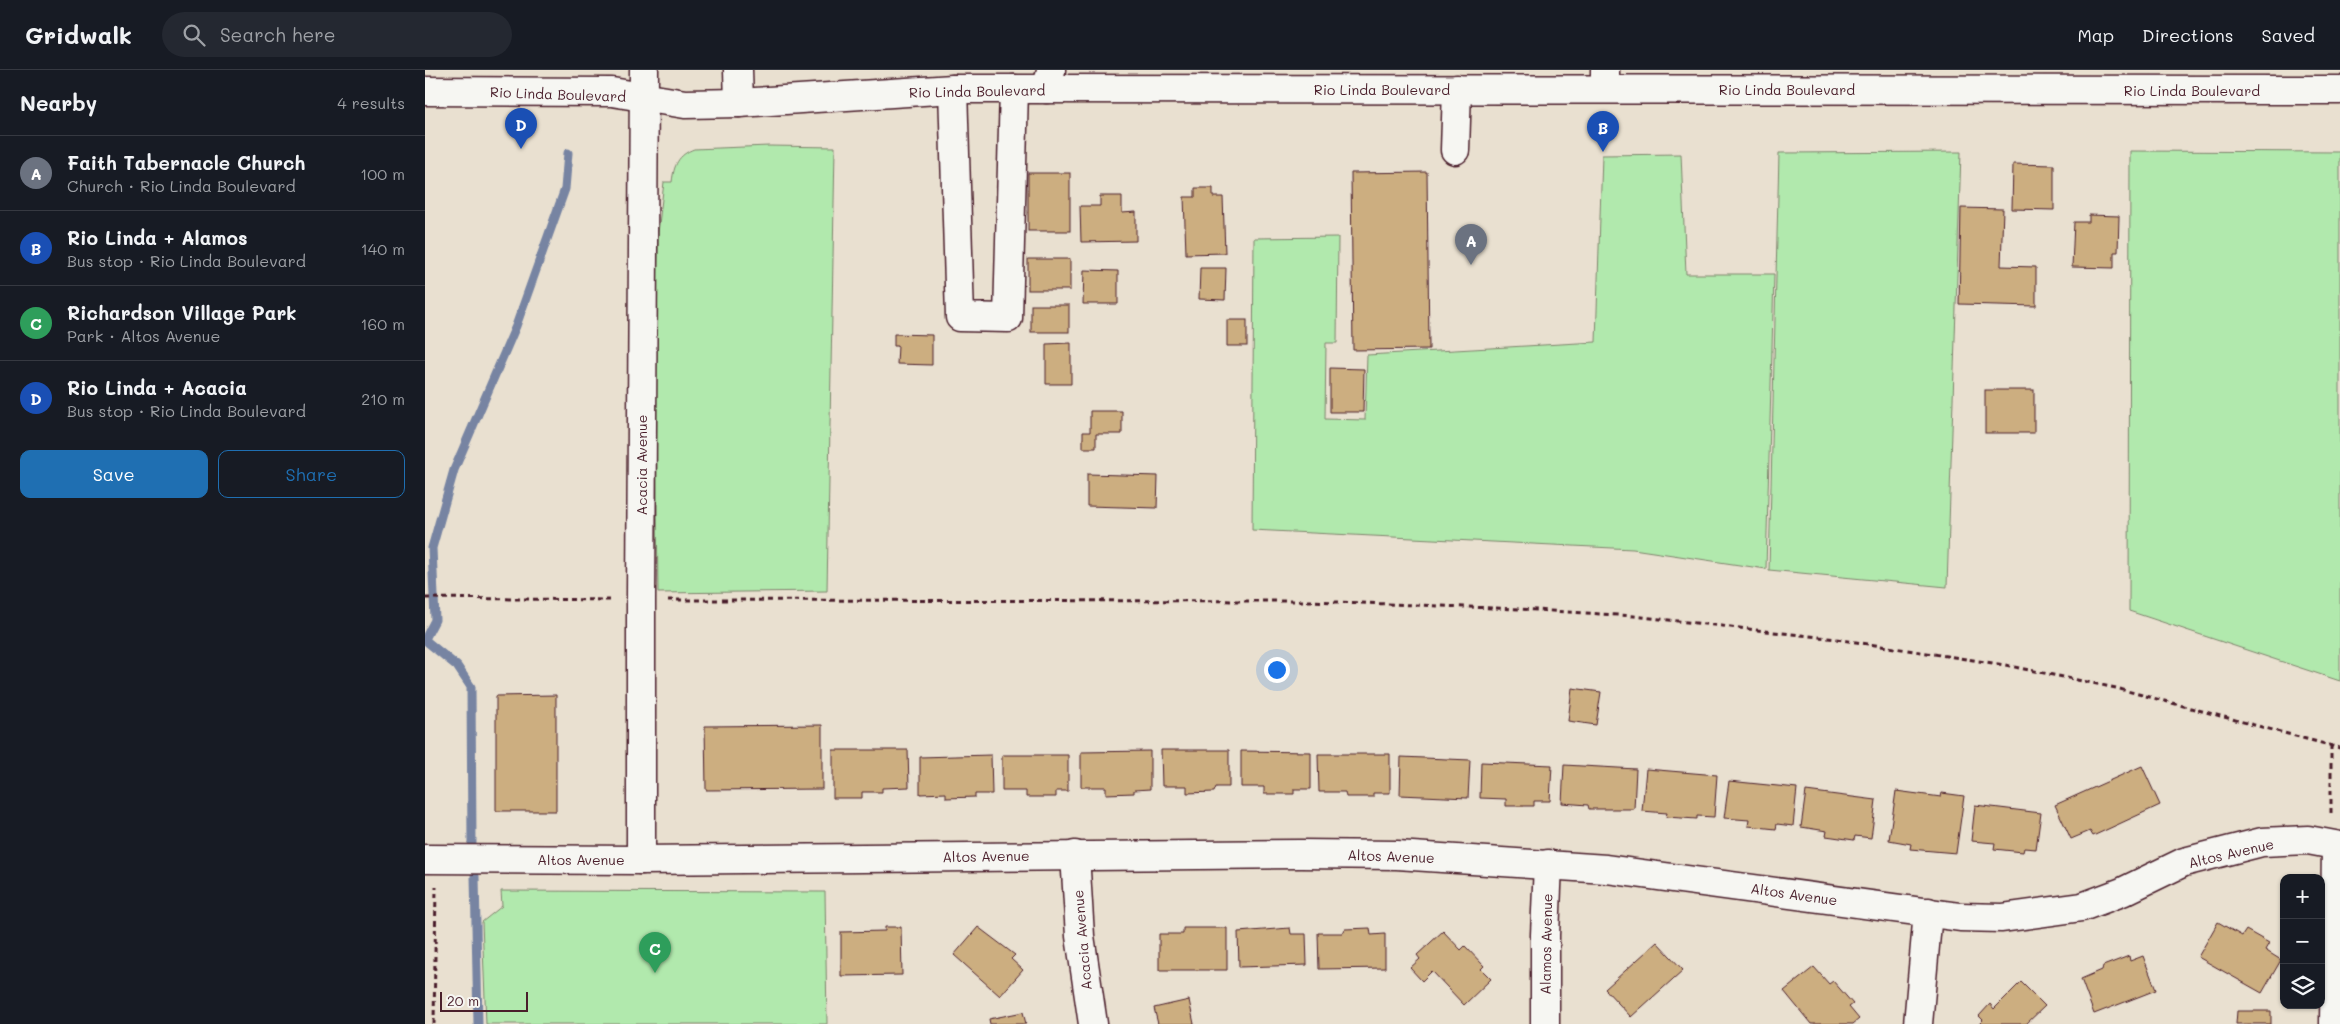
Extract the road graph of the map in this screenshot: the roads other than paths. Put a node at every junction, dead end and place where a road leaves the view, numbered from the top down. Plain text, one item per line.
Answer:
1 (644, 70) edge
2 (738, 70) edge
3 (1049, 80) edge
4 (1605, 80) edge
5 (953, 89) junction
6 (1014, 89) junction
7 (1457, 89) junction
8 (2340, 90) edge
9 (425, 91) edge
10 (643, 98) junction
11 (739, 103) junction
12 (1455, 150) dead end
13 (2336, 838) edge
14 (1075, 855) junction
15 (431, 859) edge
16 (641, 860) junction
17 (1548, 864) junction
18 (1928, 912) junction
19 (1093, 1024) edge
20 (1545, 1024) edge
21 (1918, 1024) edge
22 (2334, 1024) edge

1 - 10 street, Acacia Avenue
2 - 11 street
3 - 6 street, Rio Linda Boulevard
3 - 7 street, Rio Linda Boulevard
4 - 7 street, Rio Linda Boulevard
4 - 8 street, Rio Linda Boulevard
5 - 6 street, Rio Linda Boulevard
5 - 6 street
5 - 11 street, Rio Linda Boulevard
7 - 12 street
9 - 10 street, Rio Linda Boulevard
10 - 11 street, Rio Linda Boulevard
10 - 16 street, Acacia Avenue
13 - 18 street, Altos Avenue
13 - 22 street
14 - 16 street, Altos Avenue
14 - 17 street, Altos Avenue
14 - 19 street, Acacia Avenue
15 - 16 street, Altos Avenue
17 - 18 street, Altos Avenue
17 - 20 street, Alamos Avenue
18 - 21 street

